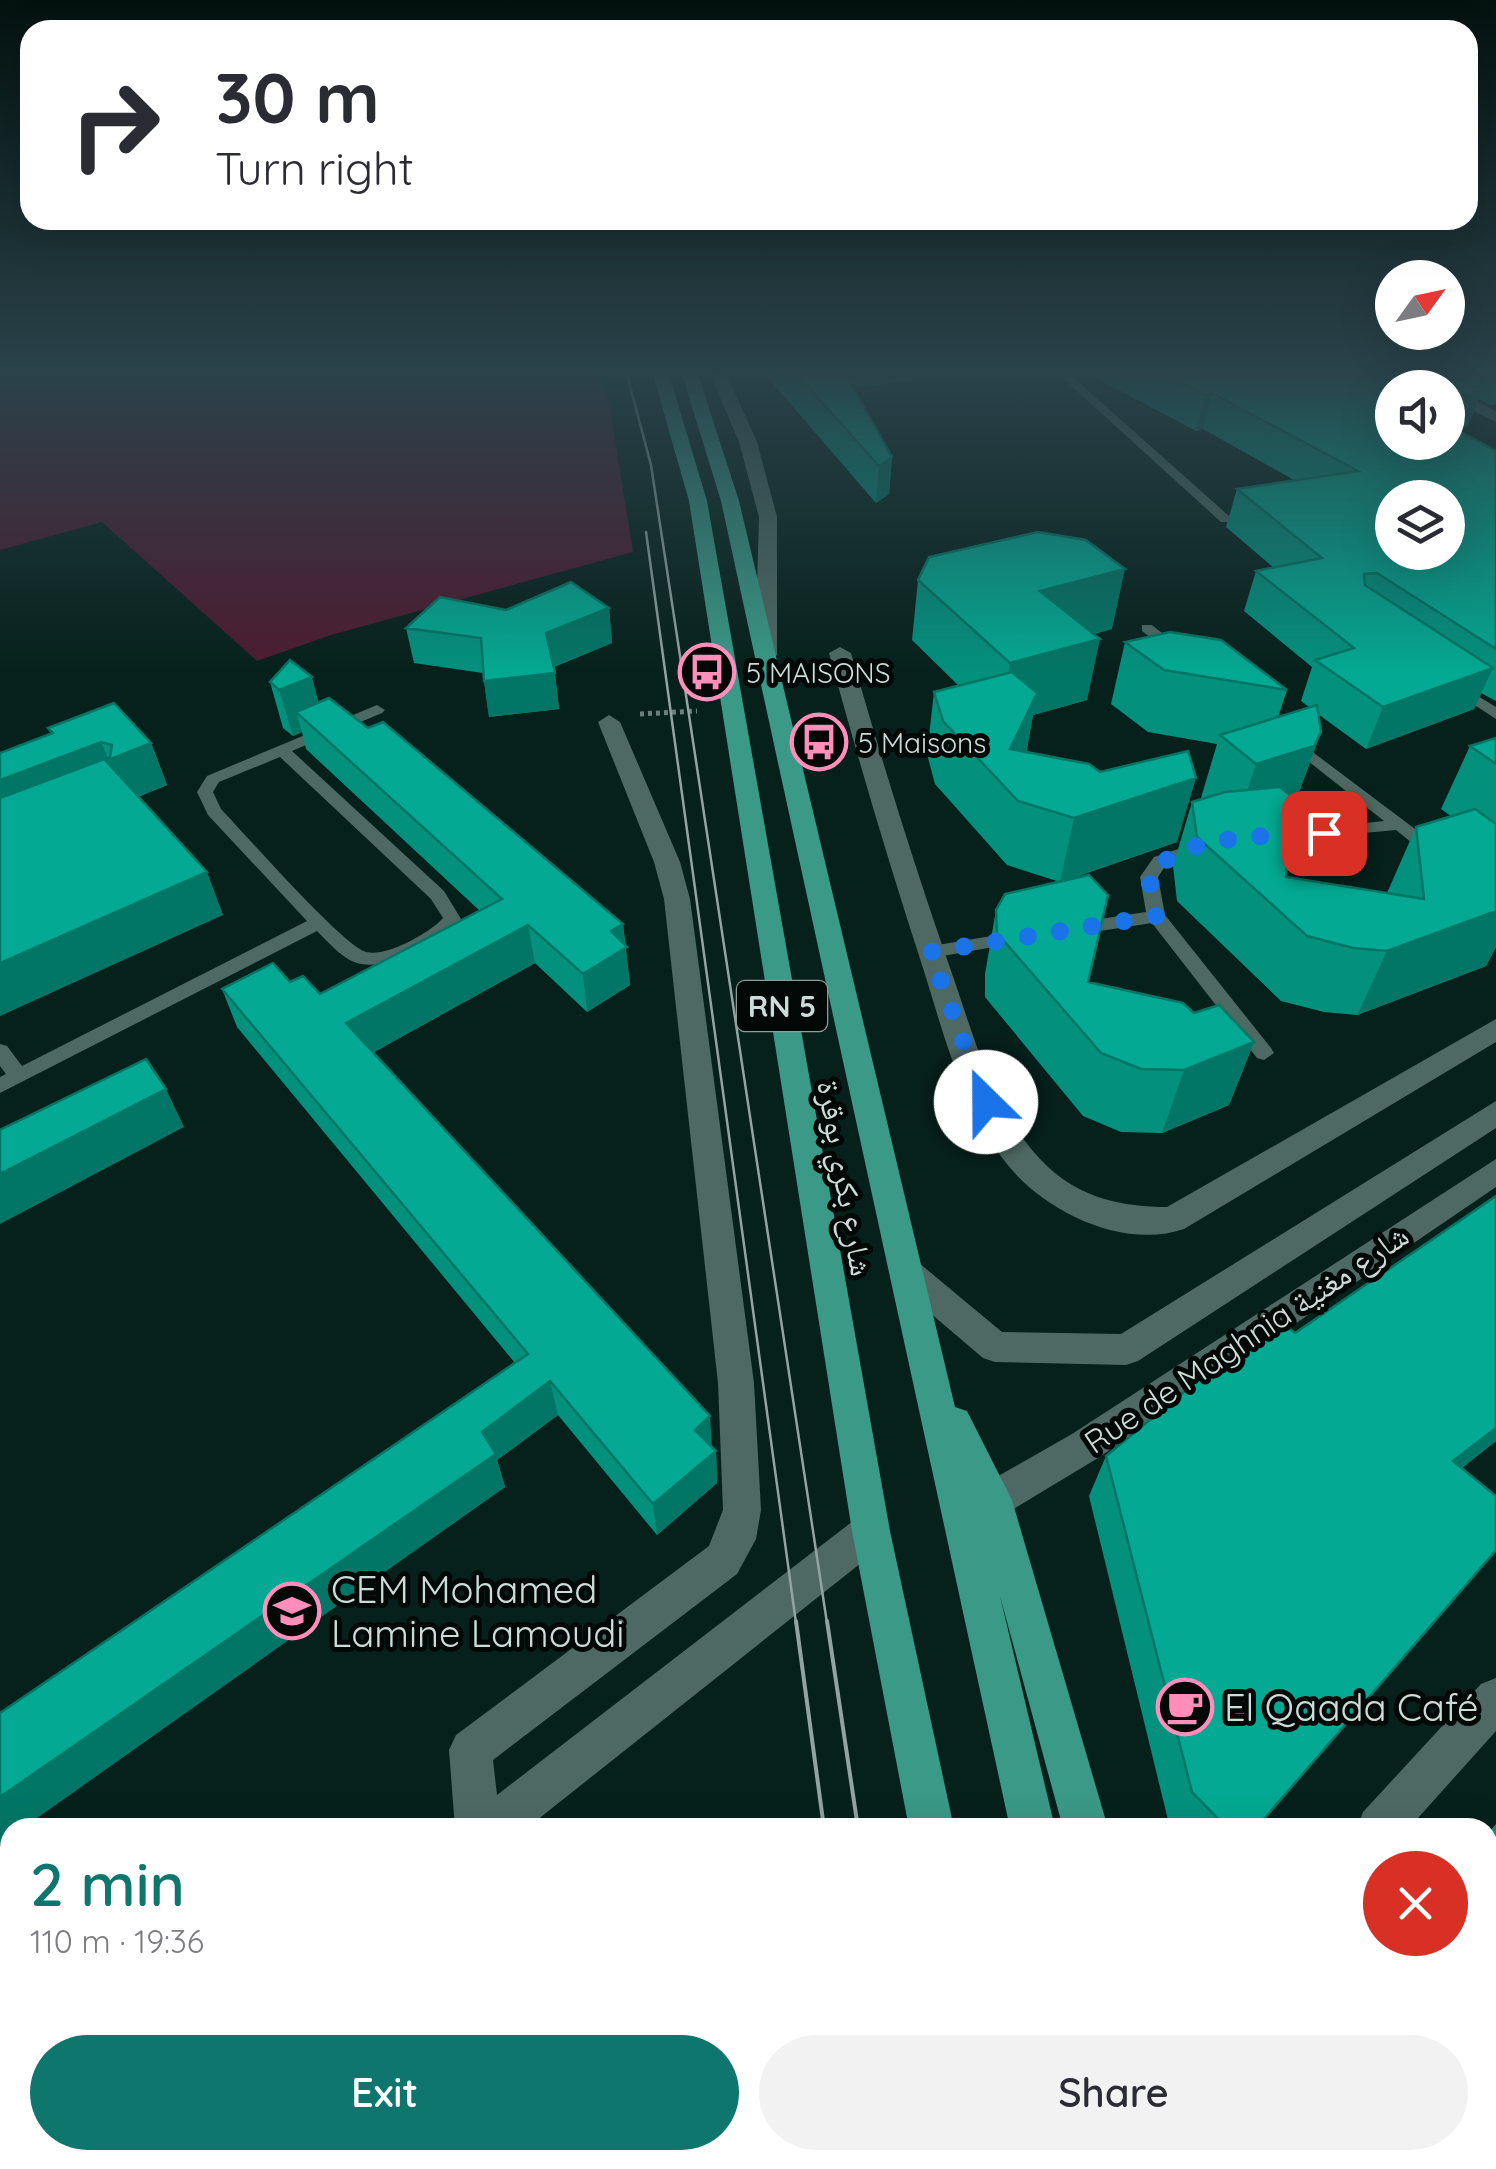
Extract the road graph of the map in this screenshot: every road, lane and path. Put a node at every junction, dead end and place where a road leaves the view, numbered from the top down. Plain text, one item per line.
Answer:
1 (690, 472) edge
2 (721, 472) edge
3 (756, 472) edge
4 (1173, 472) edge
5 (1225, 519) dead end
6 (1147, 628) dead end
7 (840, 653) dead end
8 (766, 658) junction
9 (1191, 662) edge
10 (1450, 683) edge
11 (377, 710) dead end
12 (1496, 714) edge
13 (609, 722) dead end
14 (1280, 732) edge
15 (282, 750) junction
16 (1399, 825) junction
17 (1440, 857) edge
18 (1156, 916) junction
19 (319, 922) junction
20 (930, 952) junction
21 (1496, 1029) edge
22 (0, 1051) edge
23 (1264, 1054) dead end
24 (10, 1082) edge
25 (1496, 1113) edge
26 (1496, 1171) edge
27 (907, 1272) junction
28 (935, 1386) junction
29 (993, 1500) junction
30 (871, 1531) junction
31 (1496, 1699) edge
32 (476, 1818) edge
33 (503, 1818) edge
34 (930, 1818) edge
35 (1030, 1818) edge
36 (1083, 1818) edge
37 (1387, 1818) edge

1 - 30 highway, شارع بكري بوقرة / RN 5
2 - 8 highway, شارع بكري بوقرة / RN 5
3 - 8 street
4 - 5 lane
6 - 9 lane
7 - 20 street
8 - 27 highway, شارع بكري بوقرة / RN 5
10 - 12 lane
11 - 15 lane
13 - 32 street
14 - 16 lane
15 - 19 lane
15 - 19 lane
16 - 17 lane
16 - 18 lane
18 - 20 lane
18 - 23 lane
19 - 24 lane
20 - 21 street
22 - 24 lane
25 - 27 street, Rue de Maghnia شارع مغنية
26 - 29 street, Rue de Maghnia شارع مغنية
27 - 28 highway, شارع بكري بوقرة / RN 5
28 - 29 highway, RN 5
28 - 35 highway, شارع بكري بوقرة / RN 5
29 - 36 highway, RN 5
30 - 33 street
30 - 34 highway, شارع بكري بوقرة / RN 5
31 - 37 street

